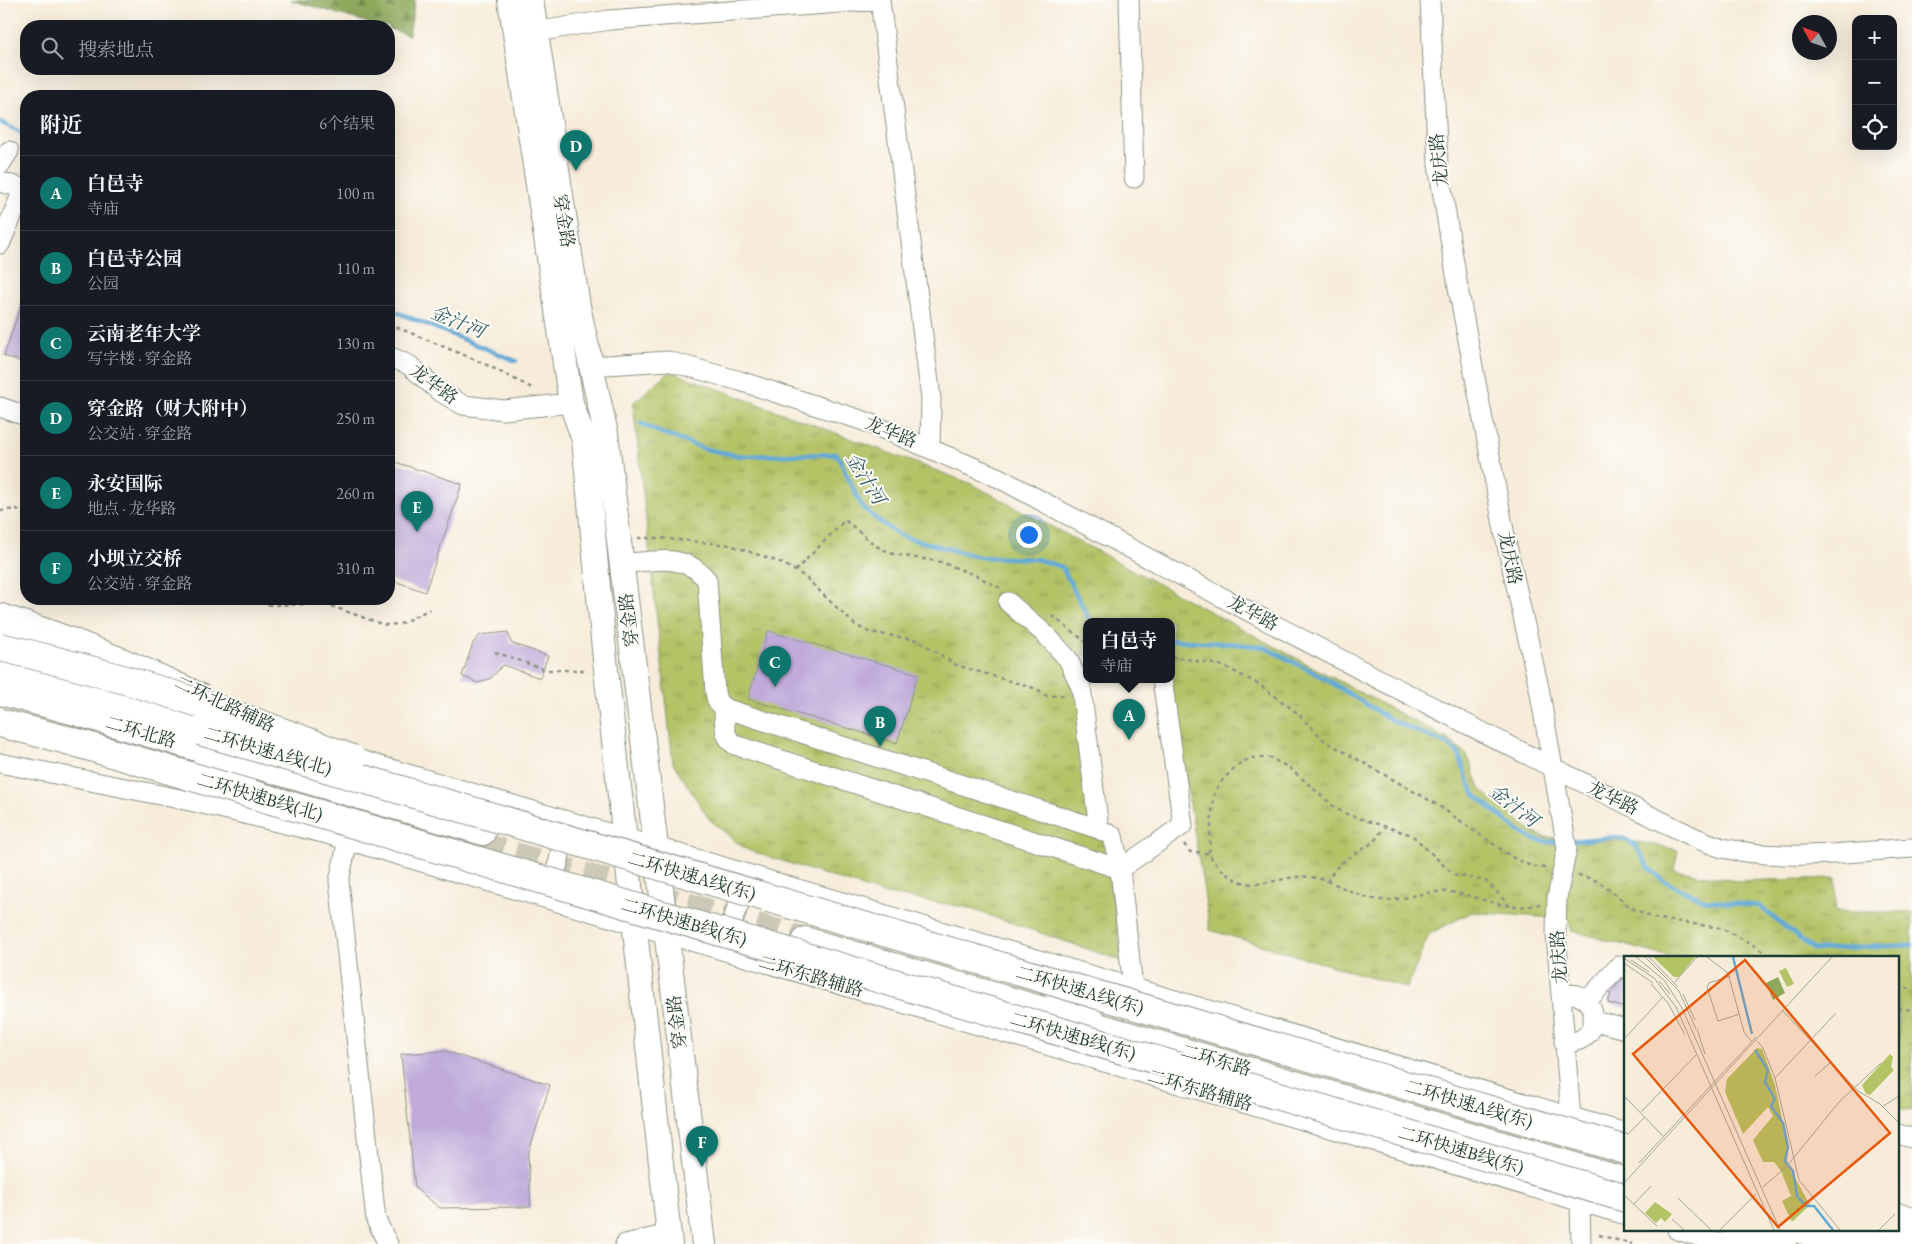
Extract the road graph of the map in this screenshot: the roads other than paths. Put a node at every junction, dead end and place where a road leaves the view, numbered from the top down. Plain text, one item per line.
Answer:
1 (510, 0) edge
2 (531, 0) edge
3 (880, 0) edge
4 (1129, 0) edge
5 (1430, 0) edge
6 (535, 32) junction
7 (1134, 178) dead end
8 (0, 182) edge
9 (20, 188) edge
10 (20, 200) edge
11 (0, 244) edge
12 (395, 359) edge
13 (591, 366) junction
14 (571, 403) junction
15 (0, 407) edge
16 (20, 414) edge
17 (930, 448) junction
18 (622, 564) junction
19 (1007, 597) road end
20 (0, 614) edge
21 (0, 628) edge
22 (0, 647) edge
23 (0, 675) edge
24 (1163, 683) edge
25 (0, 693) edge
26 (0, 705) edge
27 (207, 705) junction
28 (724, 708) junction
29 (0, 723) edge
30 (0, 743) edge
31 (205, 757) junction
32 (0, 763) edge
33 (372, 764) junction
34 (1552, 769) junction
35 (537, 822) junction
36 (1099, 829) junction
37 (345, 831) junction
38 (482, 838) tunnel mouth
39 (625, 839) junction
40 (656, 848) junction
41 (1912, 848) edge
42 (1120, 869) junction
43 (517, 881) junction
44 (782, 885) junction
45 (634, 924) junction
46 (667, 934) junction
47 (807, 934) tunnel mouth
48 (952, 935) junction
49 (758, 960) junction
50 (1624, 967) edge
51 (1133, 988) junction
52 (1561, 995) junction
53 (1588, 1001) junction
54 (928, 1010) junction
55 (1090, 1017) junction
56 (1594, 1021) junction
57 (1624, 1028) edge
58 (1564, 1042) junction
59 (1571, 1117) junction
60 (1624, 1132) edge
61 (1624, 1149) edge
62 (1624, 1167) edge
63 (1624, 1179) edge
64 (1624, 1197) edge
65 (1580, 1202) junction
66 (1624, 1214) edge
67 (1684, 1232) edge
68 (1742, 1232) edge
69 (1803, 1232) edge
70 (1845, 1232) edge
71 (670, 1239) edge
72 (388, 1244) edge
73 (625, 1244) edge
74 (704, 1244) edge
75 (1581, 1244) edge
76 (1724, 1244) edge
77 (1782, 1244) edge
78 (1843, 1244) edge
79 (1885, 1244) edge

1 - 14 main road, 穿金路
2 - 6 main road, 穿金路
3 - 6 street
3 - 17 street
4 - 7 street
5 - 34 street, 龙庆路
6 - 13 main road, 穿金路
8 - 9 street
10 - 11 street
12 - 14 street, 龙华路
13 - 17 street, 龙华路
13 - 18 main road, 穿金路
14 - 39 main road, 穿金路
15 - 16 street
17 - 34 street, 龙华路
18 - 28 street
18 - 40 main road, 穿金路
19 - 36 street
20 - 33 street, 二环北路辅路
21 - 27 highway, bridge
22 - 27 highway, bridge
23 - 35 highway, 二环快速A线(北), bridge
24 - 42 street
25 - 31 main road, 二环北路
26 - 31 main road, 二环北路
27 - 35 highway, bridge
28 - 36 street
28 - 42 street
29 - 37 highway, 二环快速B线(北), bridge
30 - 37 highway, bridge
31 - 33 street
31 - 37 street
31 - 38 main road, 二环北路
32 - 37 street
33 - 35 street, 二环北路辅路
34 - 41 street, 龙华路
34 - 52 street, 龙庆路
35 - 39 street
35 - 43 street
35 - 61 highway, 二环快速A线(东), bridge
36 - 42 street
37 - 43 highway, 二环快速B线(北), bridge
37 - 72 street
39 - 40 street
39 - 45 main road, 穿金路
40 - 44 street
40 - 46 main road, 穿金路
42 - 51 street
43 - 45 street, 二环东路辅路
43 - 64 highway, 二环快速B线(东), bridge
44 - 48 street
44 - 49 street
45 - 46 street, 二环东路辅路
45 - 71 main road, 穿金路
46 - 49 street, 二环东路辅路
46 - 74 main road, 穿金路
47 - 55 main road, 二环东路
48 - 51 street
48 - 55 street
49 - 54 street, 二环东路辅路
50 - 53 street
51 - 59 street
52 - 53 street
52 - 58 street, 龙庆路
53 - 56 street
54 - 55 street
54 - 65 street, 二环东路辅路
55 - 62 main road, 二环东路
55 - 63 main road, 二环东路
56 - 57 street
56 - 58 street
58 - 59 street, 龙庆路
59 - 60 street
65 - 66 street, 二环东路辅路
65 - 75 street
67 - 76 street
68 - 77 highway
69 - 78 main road
70 - 79 main road
71 - 73 street

